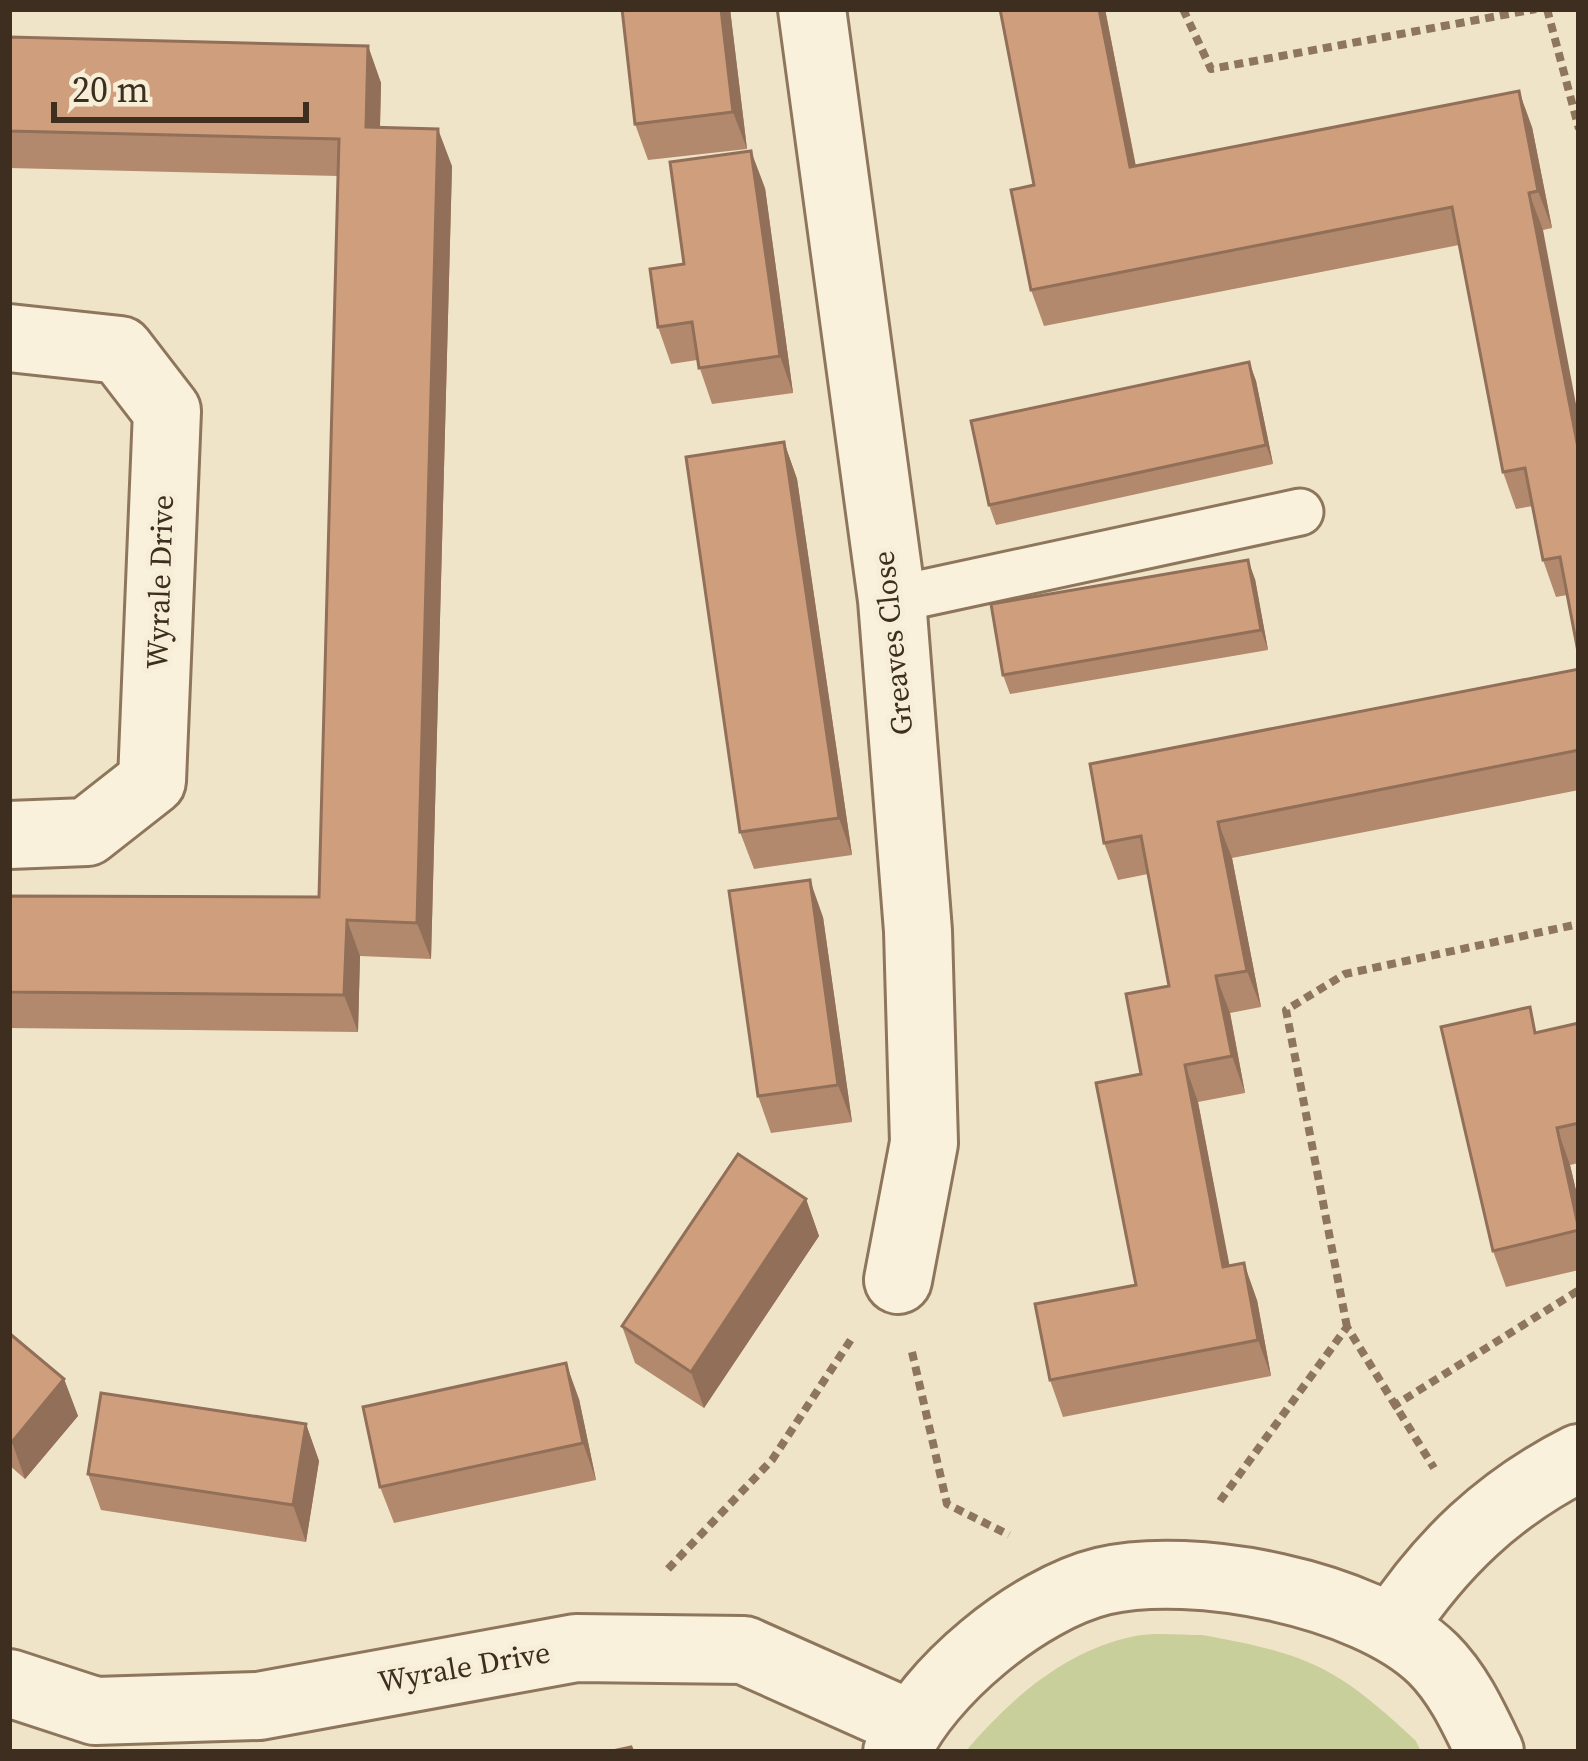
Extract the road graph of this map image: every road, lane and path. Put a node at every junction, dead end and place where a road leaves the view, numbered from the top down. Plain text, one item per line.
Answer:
1 (812, 9) edge
2 (1183, 9) edge
3 (1536, 9) edge
4 (1547, 9) edge
5 (1579, 129) edge
6 (9, 338) edge
7 (1300, 512) dead end
8 (892, 600) junction
9 (9, 835) edge
10 (1579, 925) edge
11 (898, 1280) junction
12 (1579, 1290) edge
13 (1347, 1327) junction
14 (1392, 1407) junction
15 (1579, 1458) edge
16 (1474, 1526) junction
17 (1166, 1575) junction
18 (1101, 1582) junction
19 (1392, 1628) junction
20 (576, 1648) junction
21 (9, 1683) edge
22 (903, 1738) edge
23 (1490, 1752) edge

1 - 8 street, Greaves Close
2 - 3 path
4 - 5 path
6 - 9 street, Wyrale Drive
7 - 8 lane
8 - 11 street, Greaves Close
10 - 13 path
11 - 18 path
11 - 20 path
12 - 14 path
13 - 14 path
13 - 17 path
14 - 16 path
15 - 16 street
16 - 19 street
17 - 18 street
17 - 19 street
18 - 22 street
19 - 23 street
20 - 21 street, Wyrale Drive
20 - 22 street, Wyrale Drive

